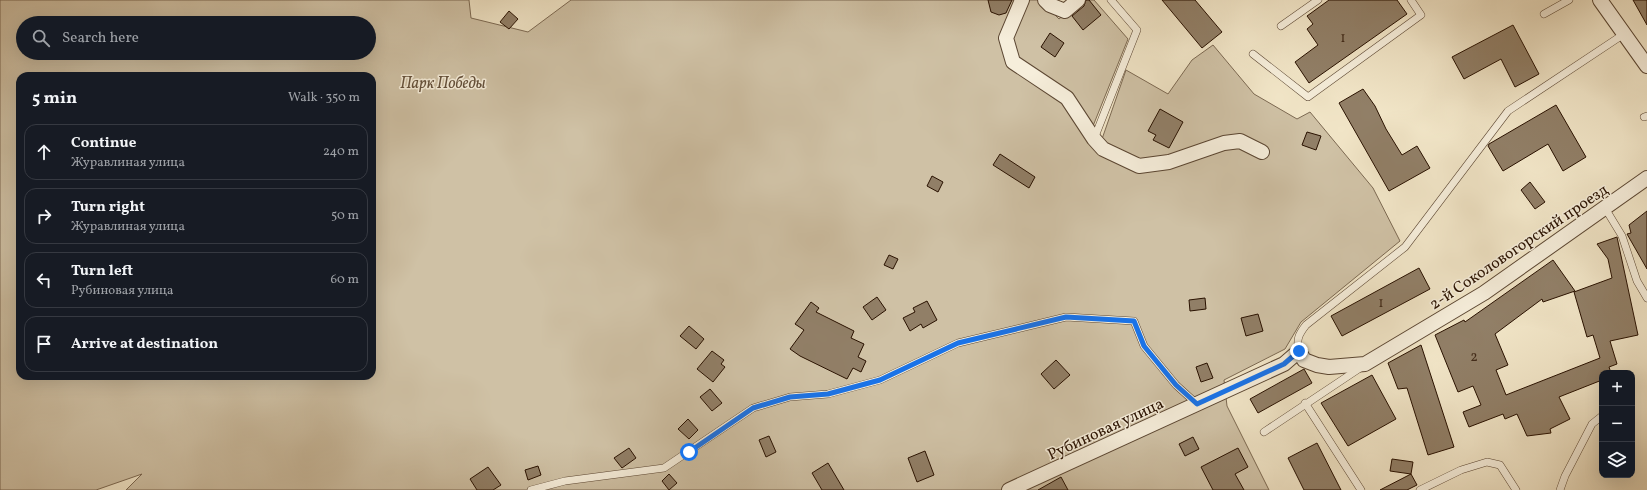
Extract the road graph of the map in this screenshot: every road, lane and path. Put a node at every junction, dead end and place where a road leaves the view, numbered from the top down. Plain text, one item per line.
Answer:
1 (1022, 0) edge
2 (1045, 0) edge
3 (1078, 0) edge
4 (1111, 0) edge
5 (1318, 0) edge
6 (1411, 0) edge
7 (1569, 0) edge
8 (1600, 0) edge
9 (1544, 14) dead end
10 (1280, 26) dead end
11 (1624, 34) junction
12 (1253, 54) dead end
13 (1647, 66) edge
14 (1094, 139) junction
15 (1262, 152) dead end
16 (1647, 178) edge
17 (1605, 208) junction
18 (1647, 298) edge
19 (1299, 351) junction
20 (1365, 364) junction
21 (1305, 403) junction
22 (1197, 404) junction
23 (1599, 418) edge
24 (1264, 432) dead end
25 (531, 490) edge
26 (1009, 490) edge
27 (1362, 490) edge
28 (1420, 490) edge
29 (1516, 490) edge
30 (1560, 490) edge

1 - 14 street
2 - 3 street
4 - 14 lane
5 - 10 lane
6 - 12 lane
7 - 9 lane
8 - 11 street
11 - 13 street
11 - 19 lane
14 - 15 street
16 - 17 street, 2-й Соколовогорский проезд
17 - 18 lane
17 - 20 street, 2-й Соколовогорский проезд
19 - 20 street
19 - 22 street, Рубиновая улица
20 - 21 lane
21 - 24 lane
21 - 27 lane
22 - 25 lane
22 - 26 street, Рубиновая улица
23 - 30 lane
28 - 29 lane

